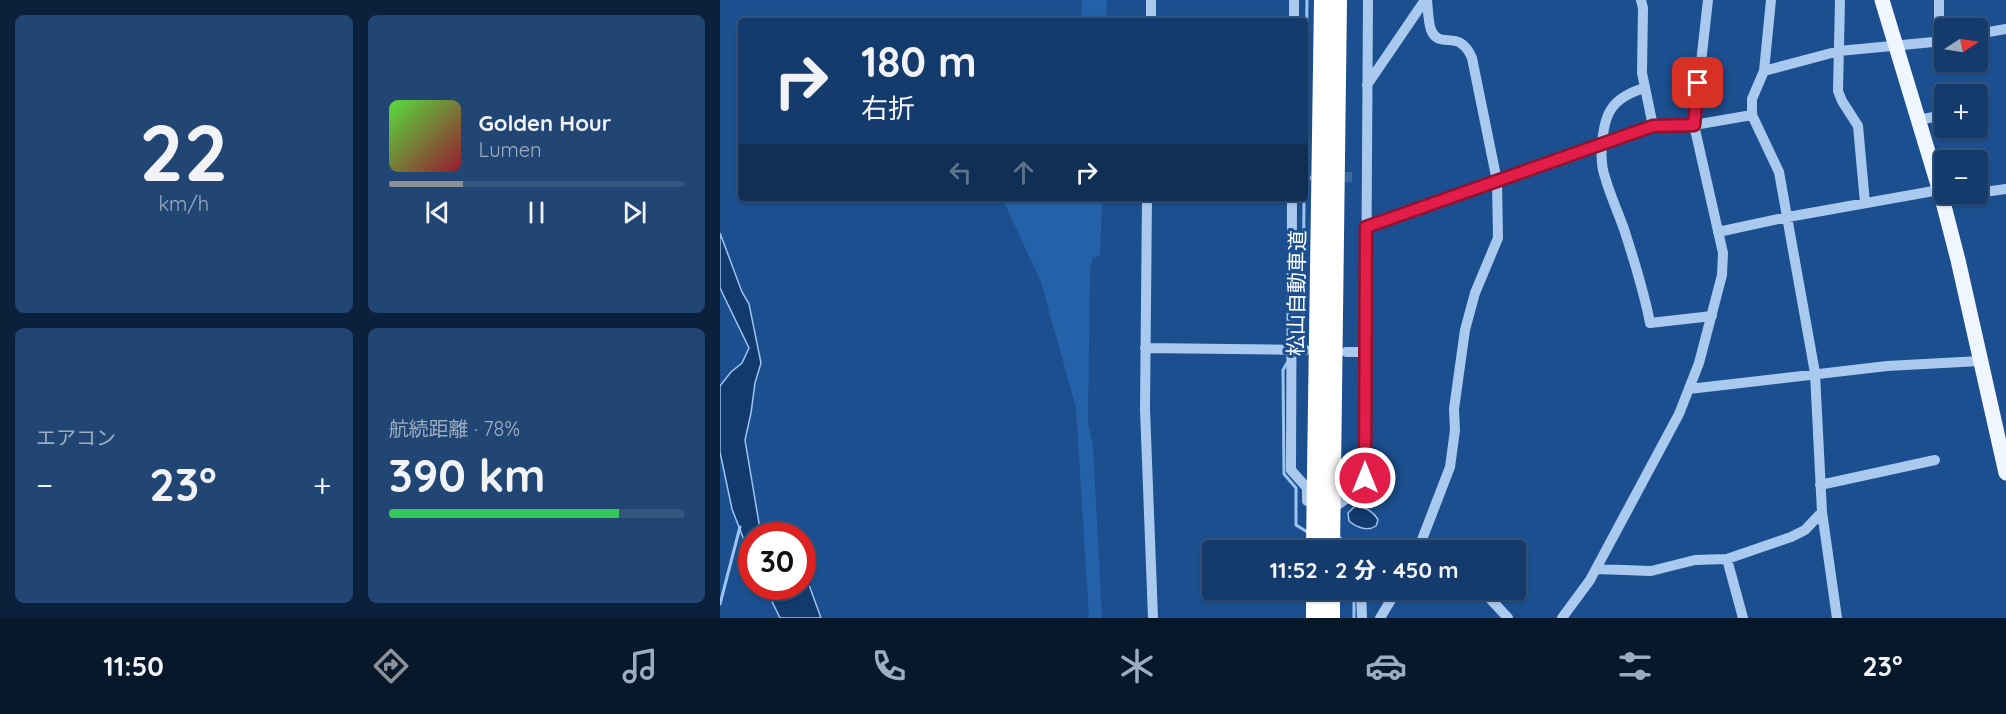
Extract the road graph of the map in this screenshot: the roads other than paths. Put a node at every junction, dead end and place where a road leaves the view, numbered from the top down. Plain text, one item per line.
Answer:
1 (1151, 0) edge
2 (1294, 0) edge
3 (1323, 0) edge
4 (1338, 0) edge
5 (1368, 0) edge
6 (1426, 0) edge
7 (1641, 0) edge
8 (1708, 0) edge
9 (1771, 0) edge
10 (1840, 0) edge
11 (1882, 0) edge
12 (1939, 0) edge
13 (1151, 18) edge
14 (1294, 18) edge
15 (1940, 18) edge
16 (2006, 29) edge
17 (1988, 32) edge
18 (1934, 42) edge
19 (1895, 45) junction
20 (1839, 51) junction
21 (1764, 71) junction
22 (1367, 85) junction
23 (1644, 88) junction
24 (1752, 115) junction
25 (1934, 117) edge
26 (1918, 120) junction
27 (1694, 125) junction
28 (1653, 126) junction
29 (1602, 144) junction
30 (1934, 174) edge
31 (1497, 181) junction
32 (2006, 189) edge
33 (1988, 191) edge
34 (1934, 195) edge
35 (1148, 201) edge
36 (1292, 201) edge
37 (1866, 203) junction
38 (1942, 204) edge
39 (1788, 217) junction
40 (1366, 227) junction
41 (1718, 232) junction
42 (1712, 316) junction
43 (1145, 348) junction
44 (1290, 349) junction
45 (1306, 350) dead end
46 (1346, 352) dead end
47 (1365, 352) junction
48 (1980, 361) junction
49 (1815, 374) junction
50 (1689, 389) junction
51 (1935, 460) dead end
52 (1324, 472) junction
53 (2006, 474) edge
54 (1820, 485) junction
55 (1822, 512) junction
56 (1320, 529) junction
57 (1316, 540) edge
58 (1330, 540) edge
59 (1336, 540) edge
60 (1422, 540) edge
61 (1727, 559) junction
62 (1596, 569) junction
63 (1315, 600) edge
64 (1331, 600) edge
65 (1362, 600) edge
66 (1391, 600) edge
67 (1491, 600) edge
68 (1152, 618) edge
69 (1315, 618) edge
70 (1331, 618) edge
71 (1362, 618) edge
72 (1380, 618) edge
73 (1508, 618) edge
74 (1562, 618) edge
75 (1743, 618) edge
76 (1837, 618) edge

1 - 13 street
2 - 14 street
3 - 52 highway, 松山自動車道
4 - 52 highway, 松山自動車道
5 - 22 street
6 - 22 street
6 - 31 street
7 - 23 street
8 - 27 street
9 - 21 street
10 - 20 street
11 - 19 main road
12 - 15 street
16 - 17 street
18 - 19 street
19 - 20 street
19 - 26 main road
20 - 21 street
20 - 37 street
21 - 24 street
22 - 40 street
23 - 28 street
23 - 29 street
24 - 27 street
24 - 39 street
25 - 26 street
26 - 30 main road
27 - 28 street
27 - 41 street
28 - 29 street
29 - 31 street
29 - 42 street
31 - 40 street
31 - 60 street
32 - 33 street
34 - 37 street
35 - 43 street
36 - 44 street
37 - 39 street
38 - 48 main road
39 - 41 street
39 - 49 street
40 - 47 street
41 - 42 street
42 - 50 street
43 - 44 street
43 - 68 street
44 - 45 street
44 - 56 street
46 - 47 street
47 - 56 street
48 - 49 street
48 - 53 main road
49 - 50 street
49 - 54 street
50 - 62 street
51 - 54 street
52 - 57 highway, 松山自動車道, bridge
52 - 58 highway, 松山自動車道, bridge
54 - 55 street
55 - 61 street
55 - 76 street
56 - 59 street
61 - 62 street
61 - 75 street
62 - 74 street
63 - 69 highway
64 - 70 highway
65 - 71 street
66 - 72 street
67 - 73 street

